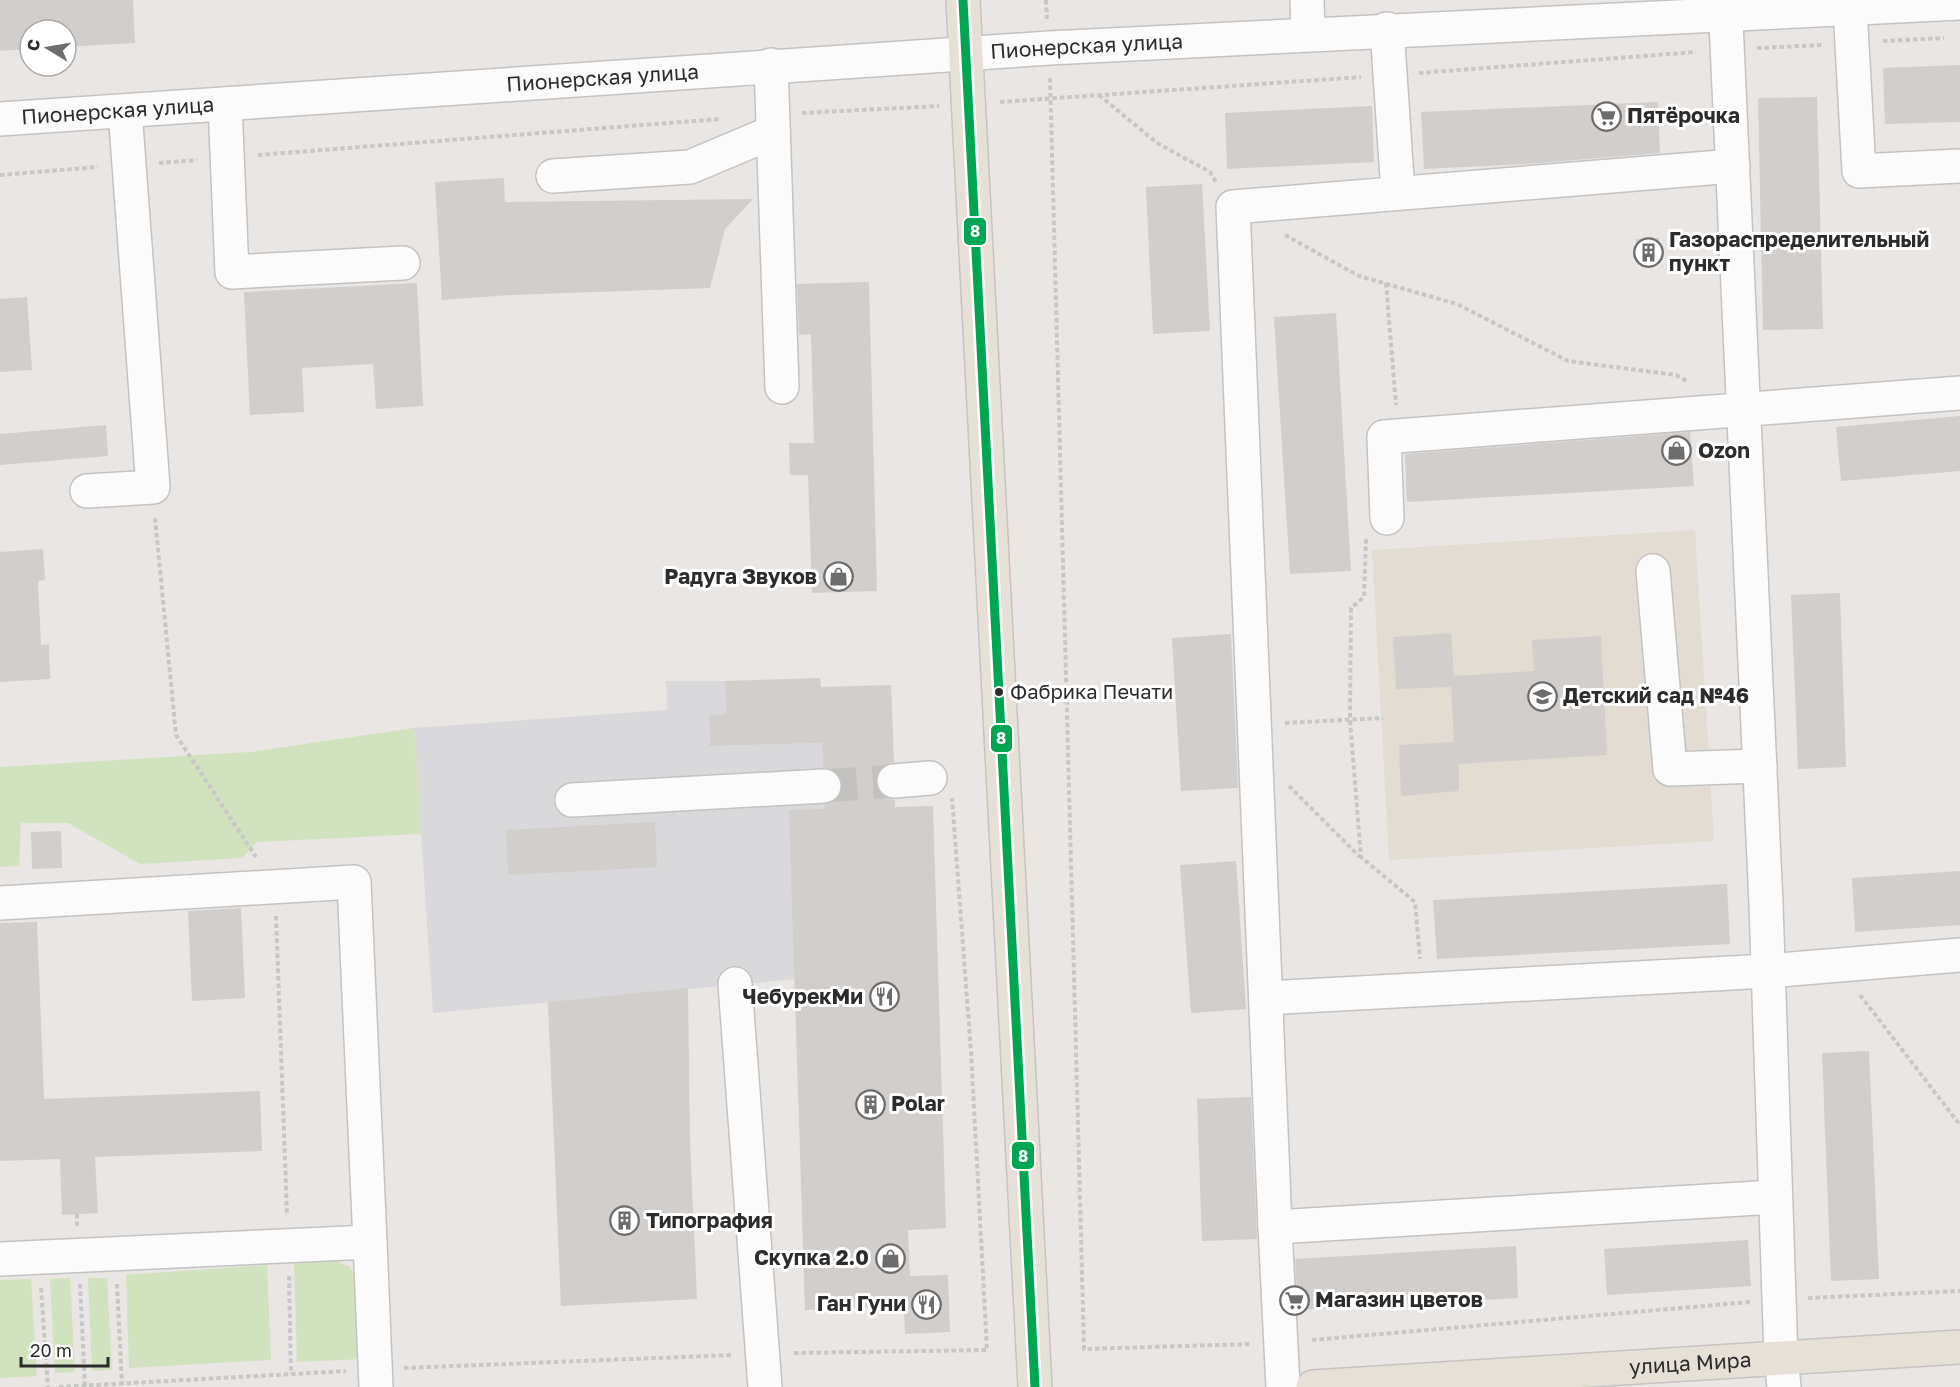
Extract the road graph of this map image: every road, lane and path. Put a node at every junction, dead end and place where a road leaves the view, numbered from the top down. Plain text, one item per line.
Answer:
1 (963, 0) edge
2 (1307, 0) edge
3 (1960, 3) edge
4 (1725, 7) edge
5 (1850, 8) junction
6 (1387, 29) junction
7 (1308, 34) junction
8 (1949, 38) dead end
9 (1852, 43) junction
10 (1728, 49) junction
11 (966, 54) junction
12 (771, 65) junction
13 (1390, 75) junction
14 (1099, 95) junction
15 (225, 104) junction
16 (967, 105) junction
17 (125, 111) junction
18 (0, 119) edge
19 (724, 119) dead end
20 (772, 124) junction
21 (226, 157) junction
22 (130, 165) junction
23 (1732, 166) junction
24 (1960, 166) edge
25 (0, 175) edge
26 (553, 176) dead end
27 (1398, 193) junction
28 (1233, 207) junction
29 (1275, 230) dead end
30 (404, 263) dead end
31 (1386, 284) junction
32 (1695, 385) dead end
33 (782, 387) dead end
34 (1960, 393) edge
35 (1744, 411) junction
36 (1399, 436) junction
37 (87, 491) dead end
38 (1387, 518) joint
39 (1653, 571) dead end
40 (1383, 718) dead end
41 (1350, 720) junction
42 (1255, 739) junction
43 (1760, 766) junction
44 (894, 781) tunnel mouth
45 (941, 783) joint
46 (824, 786) tunnel mouth
47 (572, 800) dead end
48 (1361, 857) junction
49 (0, 903) edge
50 (1960, 955) edge
51 (1838, 966) junction
52 (1768, 971) junction
53 (735, 984) dead end
54 (1423, 990) junction
55 (1266, 998) junction
56 (1960, 1125) edge
57 (1775, 1197) junction
58 (1275, 1227) junction
59 (370, 1242) junction
60 (288, 1244) junction
61 (116, 1253) junction
62 (79, 1255) junction
63 (39, 1257) junction
64 (0, 1259) edge
65 (1960, 1347) edge
66 (762, 1354) junction
67 (1783, 1372) edge
68 (291, 1374) junction
69 (375, 1378) edge
70 (122, 1384) junction
71 (85, 1386) edge
72 (48, 1387) edge
73 (59, 1387) edge
74 (765, 1387) edge
75 (1035, 1387) edge
76 (1283, 1387) edge
77 (1314, 1387) edge

1 - 11 main road
2 - 7 street
3 - 5 street, Пионерская улица
4 - 5 street, Пионерская улица
4 - 6 street, Пионерская улица
4 - 10 street
5 - 9 street
6 - 7 street, Пионерская улица
6 - 13 street
7 - 11 street, Пионерская улица
8 - 9 path
9 - 10 path
9 - 24 street
10 - 13 path
10 - 23 street
11 - 12 street, Пионерская улица
11 - 16 main road
12 - 15 street, Пионерская улица
12 - 20 street
13 - 14 path
13 - 27 street
14 - 16 path
14 - 28 path
15 - 17 street, Пионерская улица
15 - 21 street
16 - 20 path
16 - 75 main road
17 - 18 street, Пионерская улица
17 - 22 street
19 - 21 path
20 - 26 street
20 - 33 street
21 - 22 path
21 - 30 street
22 - 25 path
22 - 37 street
23 - 27 street
23 - 35 street
27 - 28 street
28 - 42 street
29 - 31 path
31 - 32 path
31 - 36 path
34 - 35 street
35 - 36 street
35 - 43 street
36 - 38 street
38 - 41 path
39 - 43 street
40 - 41 path
41 - 42 path
41 - 48 path
42 - 48 path
42 - 55 street
43 - 52 street
44 - 45 street
45 - 66 path
46 - 47 street
48 - 54 path
49 - 59 street
50 - 51 street
51 - 52 street
51 - 56 path
52 - 54 street
52 - 57 street
53 - 66 street
54 - 55 street
55 - 58 street
57 - 58 street
57 - 67 street
58 - 76 street
59 - 60 street
59 - 69 street
60 - 61 street
60 - 68 path
61 - 62 street
61 - 70 path
62 - 63 street
62 - 71 path
63 - 64 street
63 - 72 path
65 - 67 main road, улица Мира
66 - 69 path
66 - 74 street
67 - 77 main road, улица Мира
68 - 69 path
68 - 70 path
70 - 71 path
71 - 73 path

